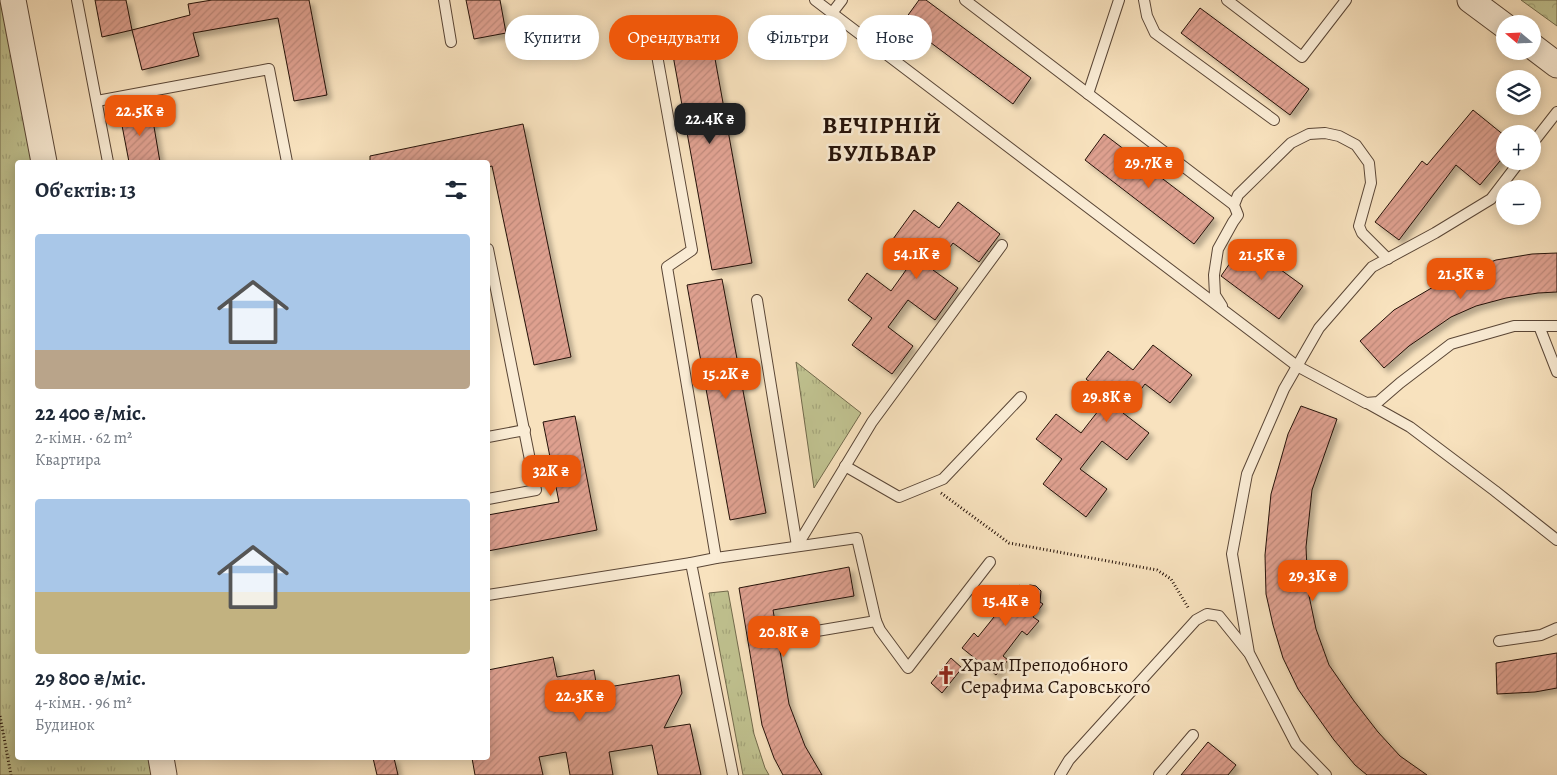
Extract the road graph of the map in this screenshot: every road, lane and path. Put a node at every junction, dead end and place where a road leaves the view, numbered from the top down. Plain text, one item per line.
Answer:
1 (13, 0) edge
2 (78, 0) edge
3 (444, 0) edge
4 (815, 0) edge
5 (842, 0) edge
6 (965, 0) edge
7 (1120, 0) edge
8 (1144, 0) edge
9 (1226, 0) edge
10 (1346, 0) edge
11 (1470, 0) edge
12 (832, 13) junction
13 (1496, 19) edge
14 (451, 42) dead end
15 (1541, 53) edge
16 (658, 60) edge
17 (1557, 65) edge
18 (1088, 94) junction
19 (97, 101) junction
20 (1557, 112) edge
21 (1274, 120) dead end
22 (1541, 132) edge
23 (44, 160) edge
24 (108, 160) edge
25 (287, 160) edge
26 (1513, 170) edge
27 (1234, 205) junction
28 (1002, 245) dead end
29 (490, 259) edge
30 (1388, 259) junction
31 (757, 300) dead end
32 (1225, 311) junction
33 (1539, 326) junction
34 (1557, 326) edge
35 (1297, 366) junction
36 (1557, 372) edge
37 (1021, 397) dead end
38 (1366, 402) junction
39 (525, 430) junction
40 (490, 437) edge
41 (845, 466) junction
42 (929, 485) junction
43 (490, 499) edge
44 (1557, 540) edge
45 (797, 546) junction
46 (716, 558) junction
47 (691, 562) junction
48 (990, 562) dead end
49 (490, 595) edge
50 (1196, 620) junction
51 (876, 621) junction
52 (1557, 628) edge
53 (799, 634) dead end
54 (1499, 641) dead end
55 (1249, 653) junction
56 (0, 716) edge
57 (1193, 734) dead end
58 (161, 760) edge
59 (11, 775) edge
60 (164, 775) edge
61 (733, 775) edge
62 (1060, 775) edge
63 (1159, 775) edge
64 (1326, 775) edge

1 - 23 street
2 - 19 lane
3 - 14 lane
4 - 12 lane
5 - 12 lane
6 - 18 lane
7 - 18 lane
8 - 21 lane
9 - 10 lane
11 - 13 street
12 - 32 lane
15 - 17 street
16 - 46 lane
18 - 27 lane
19 - 24 lane
19 - 25 lane
20 - 22 lane
26 - 30 lane
27 - 30 lane
27 - 32 lane
28 - 41 lane
29 - 39 lane
30 - 35 lane
31 - 45 lane
32 - 35 lane
33 - 34 lane
33 - 36 lane
33 - 38 lane
35 - 38 lane
35 - 55 lane
37 - 42 lane
38 - 44 lane
39 - 40 lane
39 - 43 lane
41 - 42 lane
41 - 45 lane
42 - 50 path
45 - 46 lane
45 - 51 lane
46 - 47 lane
47 - 49 lane
47 - 61 lane
48 - 51 lane
50 - 55 lane
50 - 62 lane
51 - 53 lane
52 - 54 lane
55 - 64 lane
56 - 59 path
57 - 63 lane
58 - 60 street

